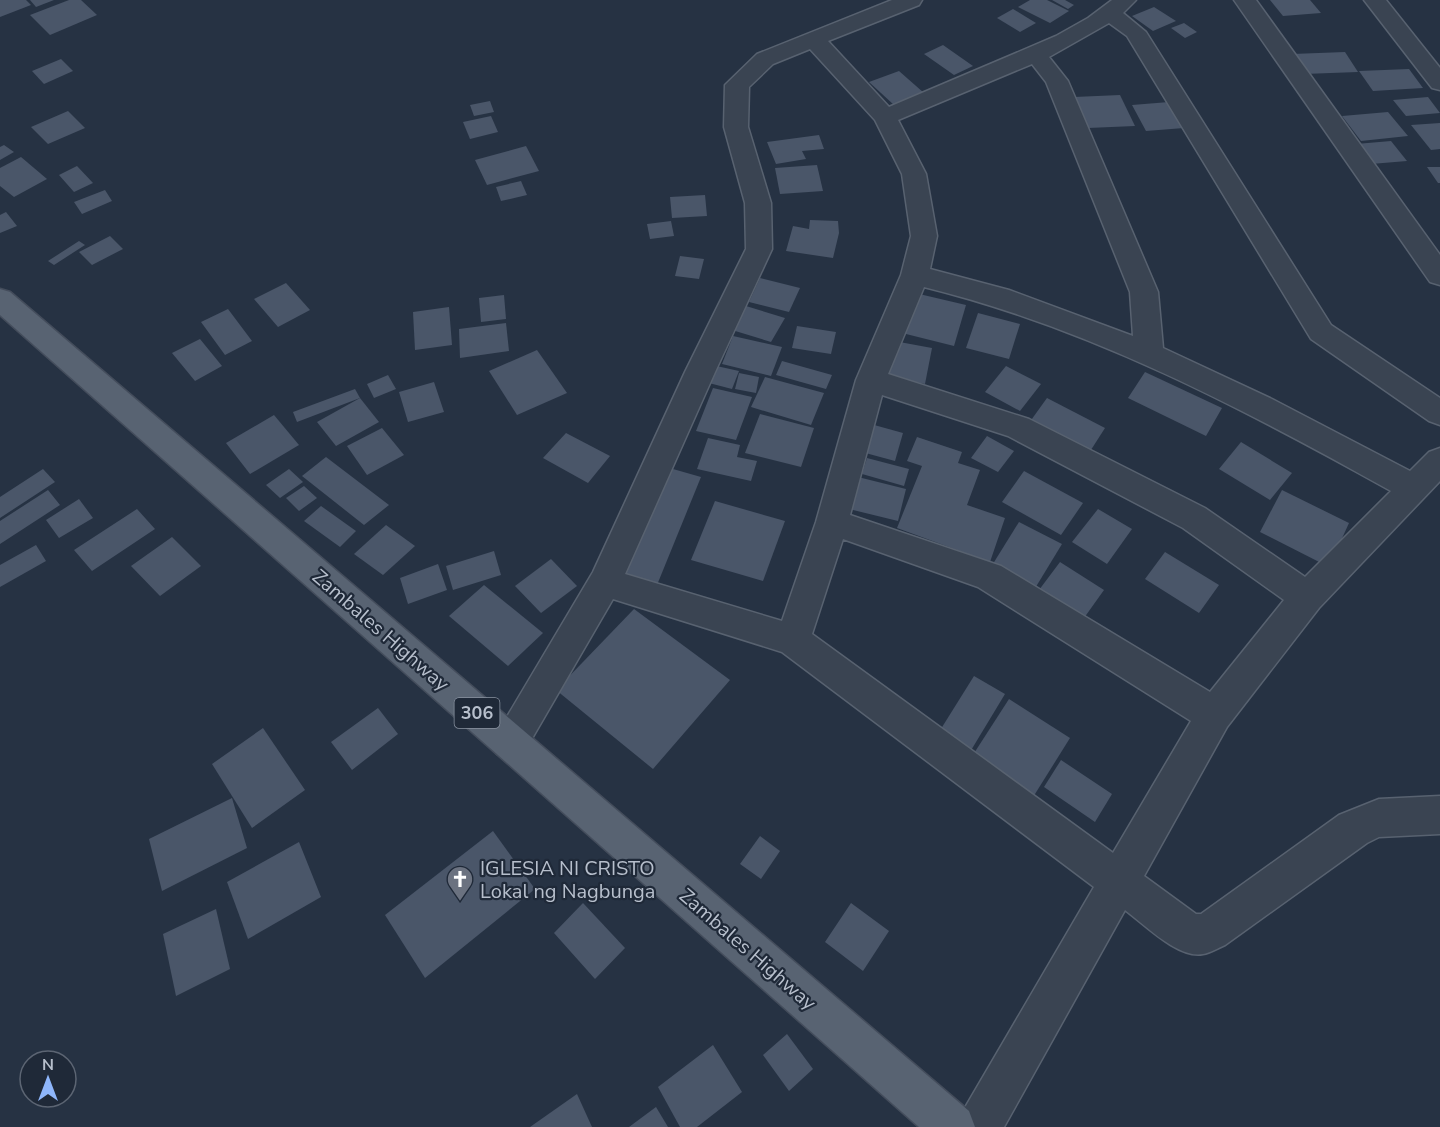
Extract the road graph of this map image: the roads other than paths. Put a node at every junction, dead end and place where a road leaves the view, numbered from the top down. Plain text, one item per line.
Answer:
1 (911, 0) edge
2 (1245, 0) edge
3 (1375, 0) edge
4 (1117, 7) edge
5 (814, 39) junction
6 (1036, 55) junction
7 (1440, 83) edge
8 (885, 117) junction
9 (915, 274) junction
10 (1440, 275) edge
11 (0, 299) edge
12 (1149, 354) junction
13 (871, 380) junction
14 (1440, 413) edge
15 (1440, 461) edge
16 (1412, 487) junction
17 (832, 522) junction
18 (605, 582) junction
19 (1306, 597) junction
20 (793, 640) junction
21 (1214, 715) junction
22 (510, 742) junction
23 (1440, 815) edge
24 (1120, 881) junction
25 (953, 1127) edge
26 (980, 1127) edge

1 - 5 street
2 - 10 street
3 - 7 street
4 - 6 street
4 - 14 street
5 - 8 street
5 - 18 street
6 - 8 street
6 - 12 street
8 - 9 street
9 - 12 street
9 - 13 street
11 - 22 main road, Zambales Highway / 306
12 - 16 street
13 - 17 street
13 - 19 street
15 - 16 street
16 - 19 street
17 - 20 street
17 - 21 street
18 - 20 street
18 - 22 street
19 - 21 street
20 - 24 street
21 - 24 street
22 - 25 main road, Zambales Highway / 306
23 - 24 street
24 - 26 street

